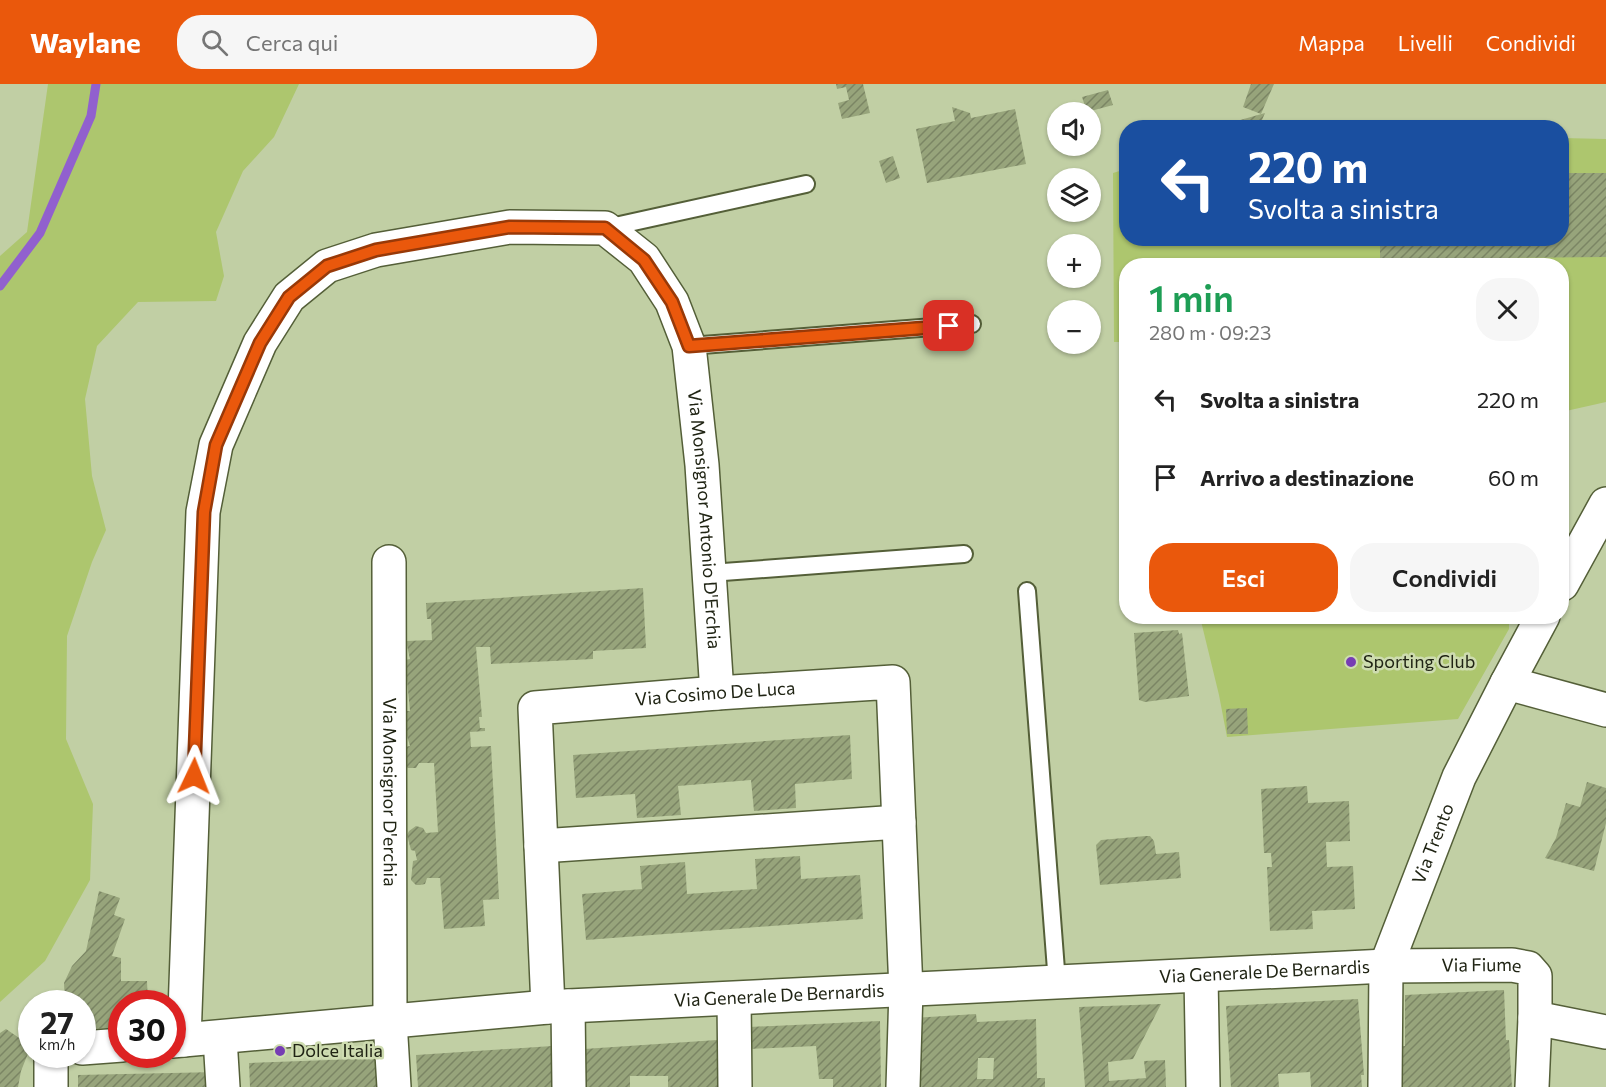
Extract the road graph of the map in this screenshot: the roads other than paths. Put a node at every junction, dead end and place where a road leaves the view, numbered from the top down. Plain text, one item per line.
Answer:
1 (806, 184) dead end
2 (605, 228) junction
3 (972, 324) dead end
4 (689, 346) junction
5 (1606, 504) edge
6 (964, 554) dead end
7 (389, 562) dead end
8 (1569, 571) edge
9 (710, 573) junction
10 (1027, 591) dead end
11 (1540, 624) edge
12 (1507, 683) junction
13 (717, 693) junction
14 (1606, 710) edge
15 (899, 822) junction
16 (541, 846) junction
17 (1386, 966) junction
18 (1201, 976) junction
19 (1057, 983) junction
20 (180, 990) edge
21 (906, 990) junction
22 (734, 999) junction
23 (558, 1007) junction
24 (1535, 1018) junction
25 (390, 1021) junction
26 (1606, 1032) edge
27 (220, 1038) junction
28 (186, 1040) edge
29 (51, 1068) edge
30 (51, 1087) edge
31 (223, 1087) edge
32 (394, 1087) edge
33 (569, 1087) edge
34 (735, 1087) edge
35 (903, 1087) edge
36 (1203, 1087) edge
37 (1384, 1087) edge
38 (1532, 1087) edge

1 - 2 lane
2 - 4 street, Via Monsignor Antonio D'Erchia
2 - 20 street
3 - 4 lane
4 - 9 street, Via Monsignor Antonio D'Erchia
5 - 8 street
6 - 9 lane
7 - 25 street, Via Monsignor D'erchia
9 - 13 street, Via Monsignor Antonio D'Erchia
10 - 19 lane
11 - 12 street, Via Trento
12 - 14 street
12 - 17 street, Via Trento
13 - 15 street, Via Cosimo De Luca
13 - 16 street, Via Cosimo De Luca
15 - 16 street
15 - 21 street, Via Cosimo De Luca
16 - 23 street, Via Cosimo De Luca
17 - 18 street, Via Generale De Bernardis
17 - 24 street, Via Fiume
17 - 37 street, Via Trento
18 - 19 street, Via Generale De Bernardis
18 - 36 street
19 - 21 street, Via Generale De Bernardis
21 - 22 street, Via Generale De Bernardis
21 - 35 street, Via Cosimo De Luca
22 - 23 street, Via Generale De Bernardis
22 - 34 street
23 - 25 street, Via Generale De Bernardis
23 - 33 street, Via Cosimo De Luca
24 - 26 street
24 - 38 street, Via Fiume
25 - 27 street, Via Generale De Bernardis
25 - 32 street, Via Monsignor D'erchia
27 - 28 street, Via Generale De Bernardis
27 - 31 street
29 - 30 street

